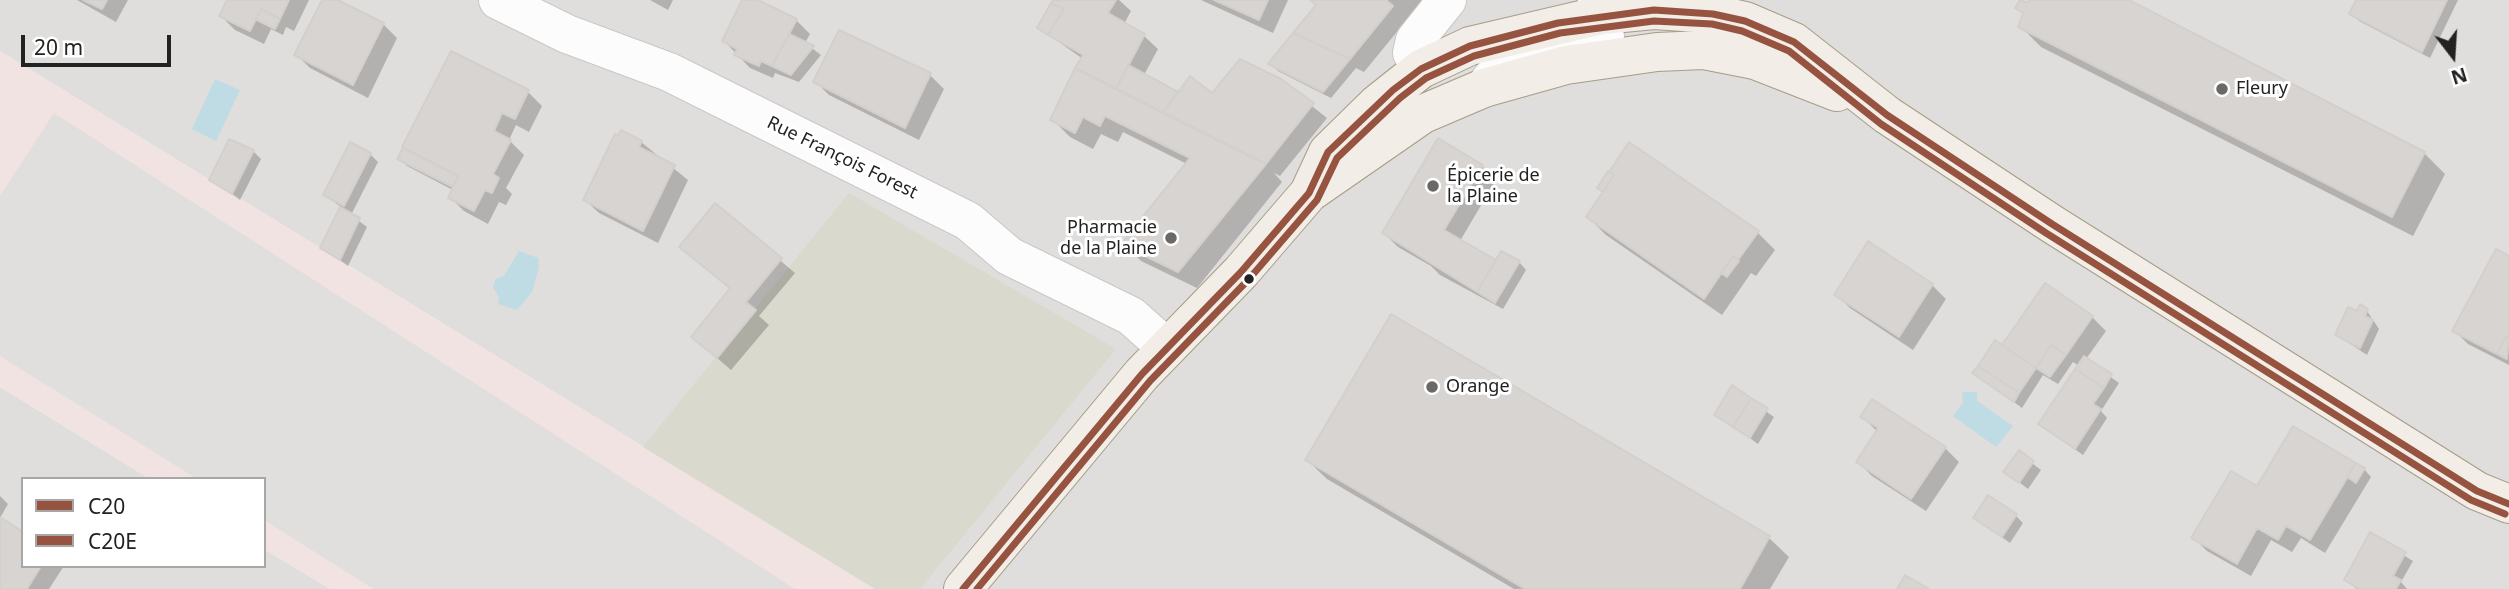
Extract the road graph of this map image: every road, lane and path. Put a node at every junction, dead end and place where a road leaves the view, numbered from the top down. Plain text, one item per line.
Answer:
1 (498, 0) edge
2 (1447, 0) edge
3 (1744, 0) edge
4 (1599, 7) edge
5 (1769, 30) junction
6 (1560, 33) edge
7 (1422, 69) junction
8 (1887, 115) junction
9 (1308, 193) junction
10 (1167, 348) junction
11 (2509, 504) edge
12 (963, 589) edge

1 - 10 street, Rue François Forest
2 - 7 street
3 - 5 street
4 - 5 main road
4 - 6 main road
5 - 8 main road
6 - 7 main road
6 - 8 main road
6 - 9 main road
7 - 9 main road
8 - 11 main road
9 - 10 main road
10 - 12 main road

